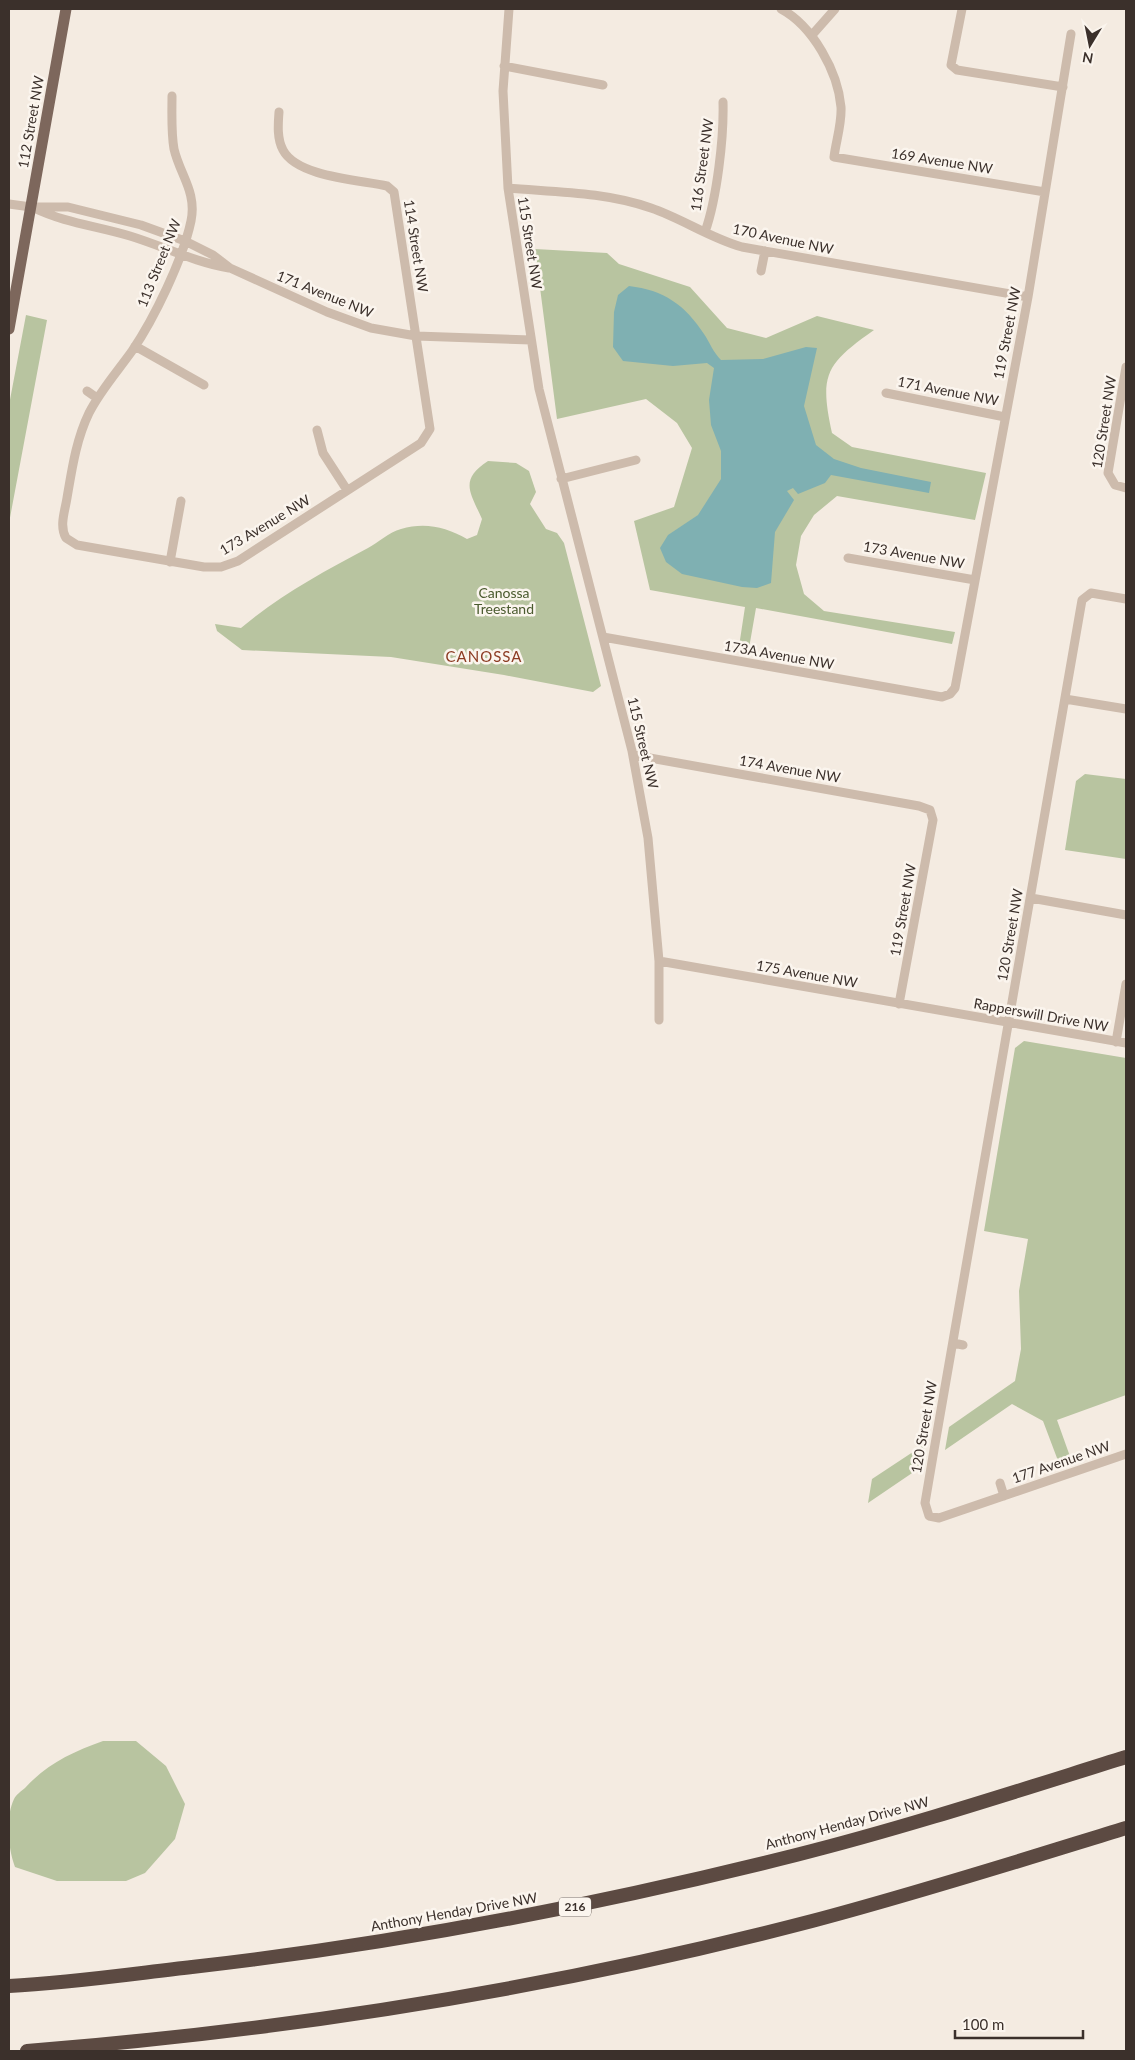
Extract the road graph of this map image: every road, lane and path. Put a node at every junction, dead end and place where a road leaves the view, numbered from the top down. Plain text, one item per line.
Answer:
1 (66, 9) edge
2 (509, 9) edge
3 (781, 9) edge
4 (835, 9) edge
5 (962, 9) edge
6 (1071, 34) dead end
7 (812, 35) junction
8 (504, 66) junction
9 (603, 85) dead end
10 (1063, 87) junction
11 (172, 96) dead end
12 (723, 102) dead end
13 (279, 112) dead end
14 (508, 188) junction
15 (1045, 192) junction
16 (9, 204) edge
17 (31, 207) junction
18 (705, 232) junction
19 (185, 241) junction
20 (764, 251) junction
21 (180, 253) junction
22 (230, 268) junction
23 (761, 272) dead end
24 (1028, 297) junction
25 (9, 329) edge
26 (416, 336) junction
27 (531, 340) junction
28 (136, 346) junction
29 (1126, 367) edge
30 (204, 385) dead end
31 (87, 391) dead end
32 (886, 393) dead end
33 (97, 398) junction
34 (1004, 417) junction
35 (317, 430) dead end
36 (429, 433) joint
37 (636, 460) dead end
38 (561, 479) junction
39 (1126, 488) edge
40 (347, 490) junction
41 (181, 501) dead end
42 (66, 538) joint
43 (848, 558) dead end
44 (170, 562) junction
45 (975, 580) junction
46 (1126, 599) edge
47 (603, 637) junction
48 (950, 694) joint
49 (1065, 699) junction
50 (1126, 709) edge
51 (633, 756) junction
52 (933, 820) joint
53 (1030, 898) junction
54 (1126, 915) edge
55 (659, 961) junction
56 (1126, 984) edge
57 (899, 1004) junction
58 (951, 1013) joint
59 (659, 1020) dead end
60 (1008, 1023) junction
61 (1116, 1042) junction
62 (1126, 1043) edge
63 (953, 1343) junction
64 (963, 1345) dead end
65 (1126, 1454) edge
66 (1000, 1483) dead end
67 (1004, 1496) junction
68 (928, 1516) joint
69 (1126, 1756) edge
70 (1126, 1828) edge
71 (9, 1986) edge
72 (28, 2051) edge

1 - 17 main road, 112 Street NW
2 - 8 street, 115 Street NW
3 - 7 street
4 - 7 street
5 - 10 street
6 - 10 street, 119 Street NW
7 - 15 street, 169 Avenue NW
8 - 9 street
8 - 14 street, 115 Street NW
10 - 15 street, 119 Street NW
11 - 19 street, 113 Street NW
12 - 18 street, 116 Street NW
13 - 26 street, 114 Street NW
14 - 18 street, 170 Avenue NW
14 - 27 street, 115 Street NW
15 - 24 street, 119 Street NW
16 - 17 street, 171 Avenue NW
17 - 19 street, 171 Avenue NW
17 - 21 street, 171 Avenue NW
17 - 25 main road, 112 Street NW
18 - 20 street, 170 Avenue NW
19 - 21 street, 113 Street NW
19 - 22 street, 171 Avenue NW
20 - 23 street
20 - 24 street, 170 Avenue NW
21 - 22 street, 171 Avenue NW
21 - 28 street, 113 Street NW
22 - 26 street, 171 Avenue NW
24 - 34 street, 119 Street NW
26 - 27 street, 171 Avenue NW
26 - 36 street, 114 Street NW
27 - 38 street, 115 Street NW
28 - 30 street
28 - 33 street, 113 Street NW
29 - 39 street, 120 Street NW
31 - 33 street
32 - 34 street, 171 Avenue NW
33 - 42 street, 113 Street NW
34 - 45 street, 119 Street NW
35 - 40 street
36 - 40 street, 173 Avenue NW
37 - 38 street
38 - 47 street, 115 Street NW
40 - 44 street, 173 Avenue NW
41 - 44 street
42 - 44 street, 173 Avenue NW
43 - 45 street, 173 Avenue NW
45 - 48 street, 119 Street NW
46 - 49 street, 120 Street NW
47 - 48 street, 173A Avenue NW
47 - 51 street, 115 Street NW
49 - 50 street
49 - 53 street, 120 Street NW
51 - 52 street, 174 Avenue NW
51 - 55 street, 115 Street NW
52 - 57 street, 119 Street NW
53 - 54 street
53 - 60 street, 120 Street NW
55 - 57 street, 175 Avenue NW
55 - 59 street, 115 Street NW
56 - 61 street
57 - 58 street, 175 Avenue NW
58 - 60 street, Rapperswill Drive NW
60 - 61 street, Rapperswill Drive NW
60 - 63 street, 120 Street NW
61 - 62 street, Rapperswill Drive NW
63 - 64 street
63 - 68 street, 120 Street NW
65 - 67 street, 177 Avenue NW
66 - 67 street, 177 Avenue NW
67 - 68 street, 177 Avenue NW
69 - 71 highway, Anthony Henday Drive NW / 216
70 - 72 highway

